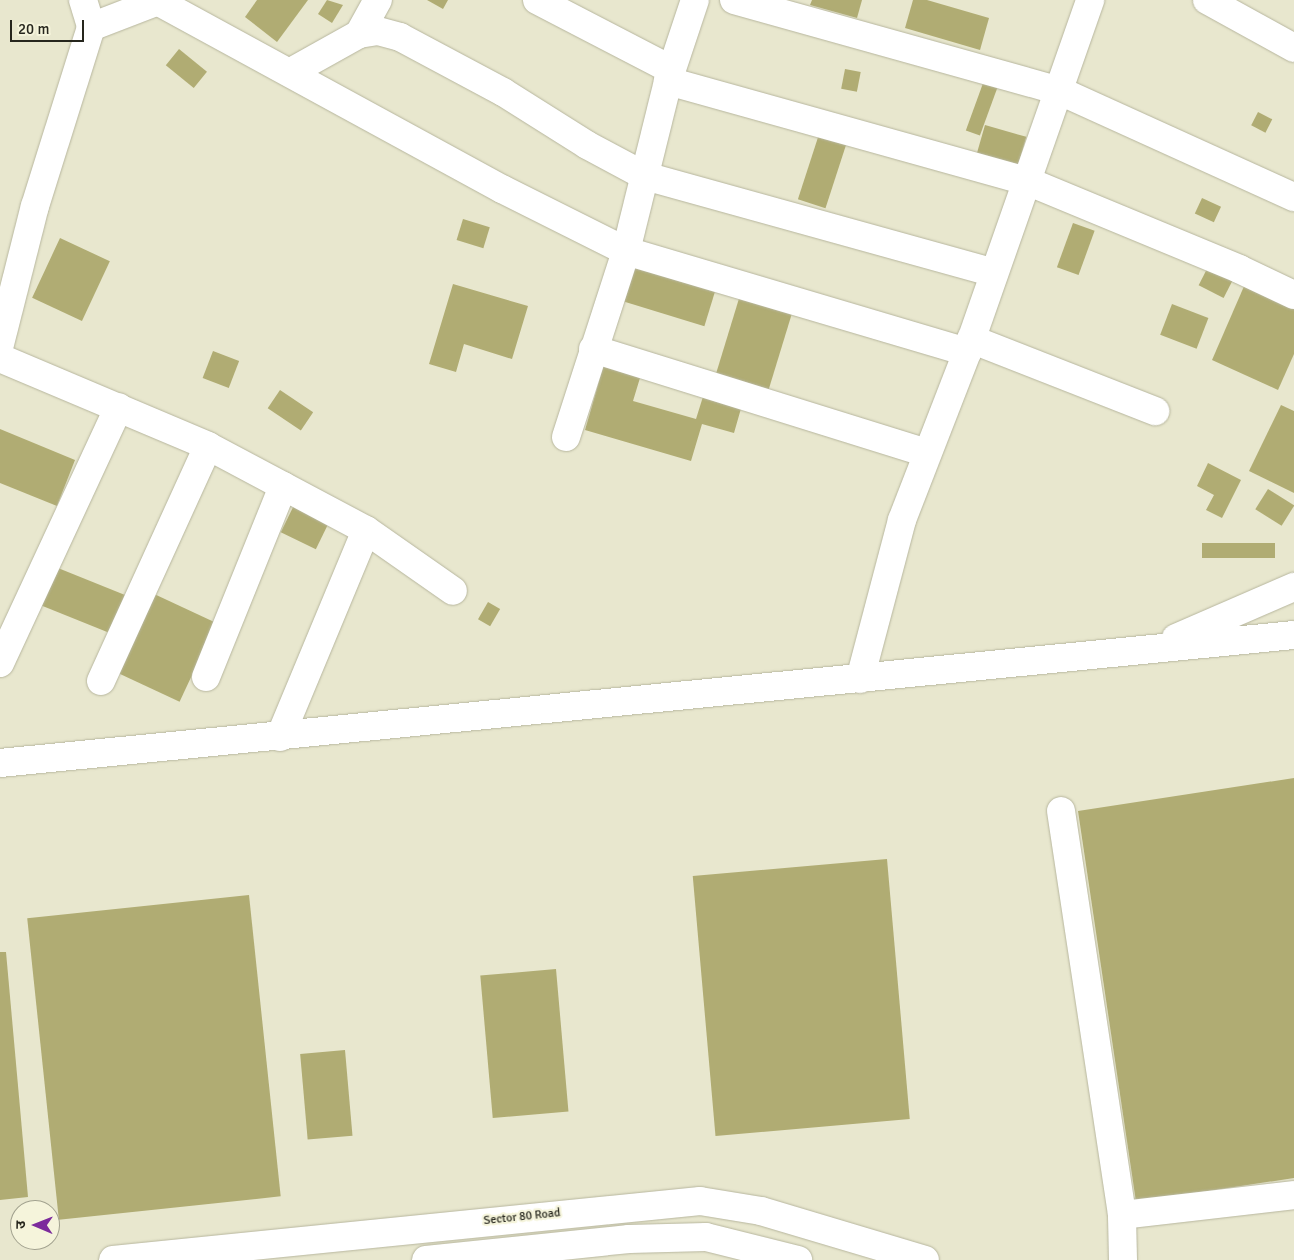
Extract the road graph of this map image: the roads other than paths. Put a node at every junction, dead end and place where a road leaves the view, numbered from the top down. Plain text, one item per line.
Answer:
1 (83, 0) edge
2 (378, 0) edge
3 (537, 0) edge
4 (694, 0) edge
5 (734, 0) edge
6 (1090, 0) edge
7 (1207, 0) edge
8 (160, 1) edge
9 (91, 27) junction
10 (359, 34) junction
11 (1294, 48) edge
12 (291, 72) junction
13 (670, 76) junction
14 (1060, 91) junction
15 (646, 176) junction
16 (1027, 181) junction
17 (1294, 197) edge
18 (626, 251) junction
19 (994, 272) junction
20 (1294, 295) edge
21 (0, 344) edge
22 (969, 346) junction
23 (594, 349) junction
24 (0, 358) edge
25 (118, 407) junction
26 (1154, 411) dead end
27 (566, 437) dead end
28 (208, 446) junction
29 (927, 453) junction
30 (283, 486) junction
31 (366, 530) junction
32 (1294, 587) edge
33 (453, 591) dead end
34 (1294, 635) edge
35 (1152, 649) junction
36 (0, 663) edge
37 (206, 677) dead end
38 (860, 678) junction
39 (101, 681) dead end
40 (280, 737) junction
41 (0, 763) edge
42 (1061, 811) dead end
43 (1294, 1195) edge
44 (1122, 1215) junction
45 (333, 1248) edge
46 (113, 1260) edge
47 (426, 1260) edge
48 (798, 1260) edge
49 (925, 1260) edge
50 (1123, 1260) edge

1 - 9 street
2 - 10 street
3 - 13 street
4 - 13 street
5 - 14 street
6 - 14 street
7 - 11 street
8 - 9 street
8 - 12 street
9 - 21 street
10 - 12 street
10 - 15 street
12 - 18 street
13 - 15 street
13 - 16 street
14 - 16 street
14 - 17 street
15 - 18 street
15 - 19 street
16 - 19 street
16 - 20 street
18 - 22 street
18 - 23 street
19 - 22 street
22 - 26 street
22 - 29 street
23 - 27 street
23 - 29 street
24 - 25 street
25 - 28 street
25 - 36 street
28 - 30 street
28 - 39 street
29 - 38 street
30 - 31 street
30 - 37 street
31 - 33 street
31 - 40 street
32 - 35 street
34 - 35 street
35 - 38 street
38 - 40 street
40 - 41 street
42 - 44 street
43 - 44 street
44 - 50 street
45 - 46 street, Sector 80 Road
45 - 49 street, Sector 80 Road
47 - 48 street

